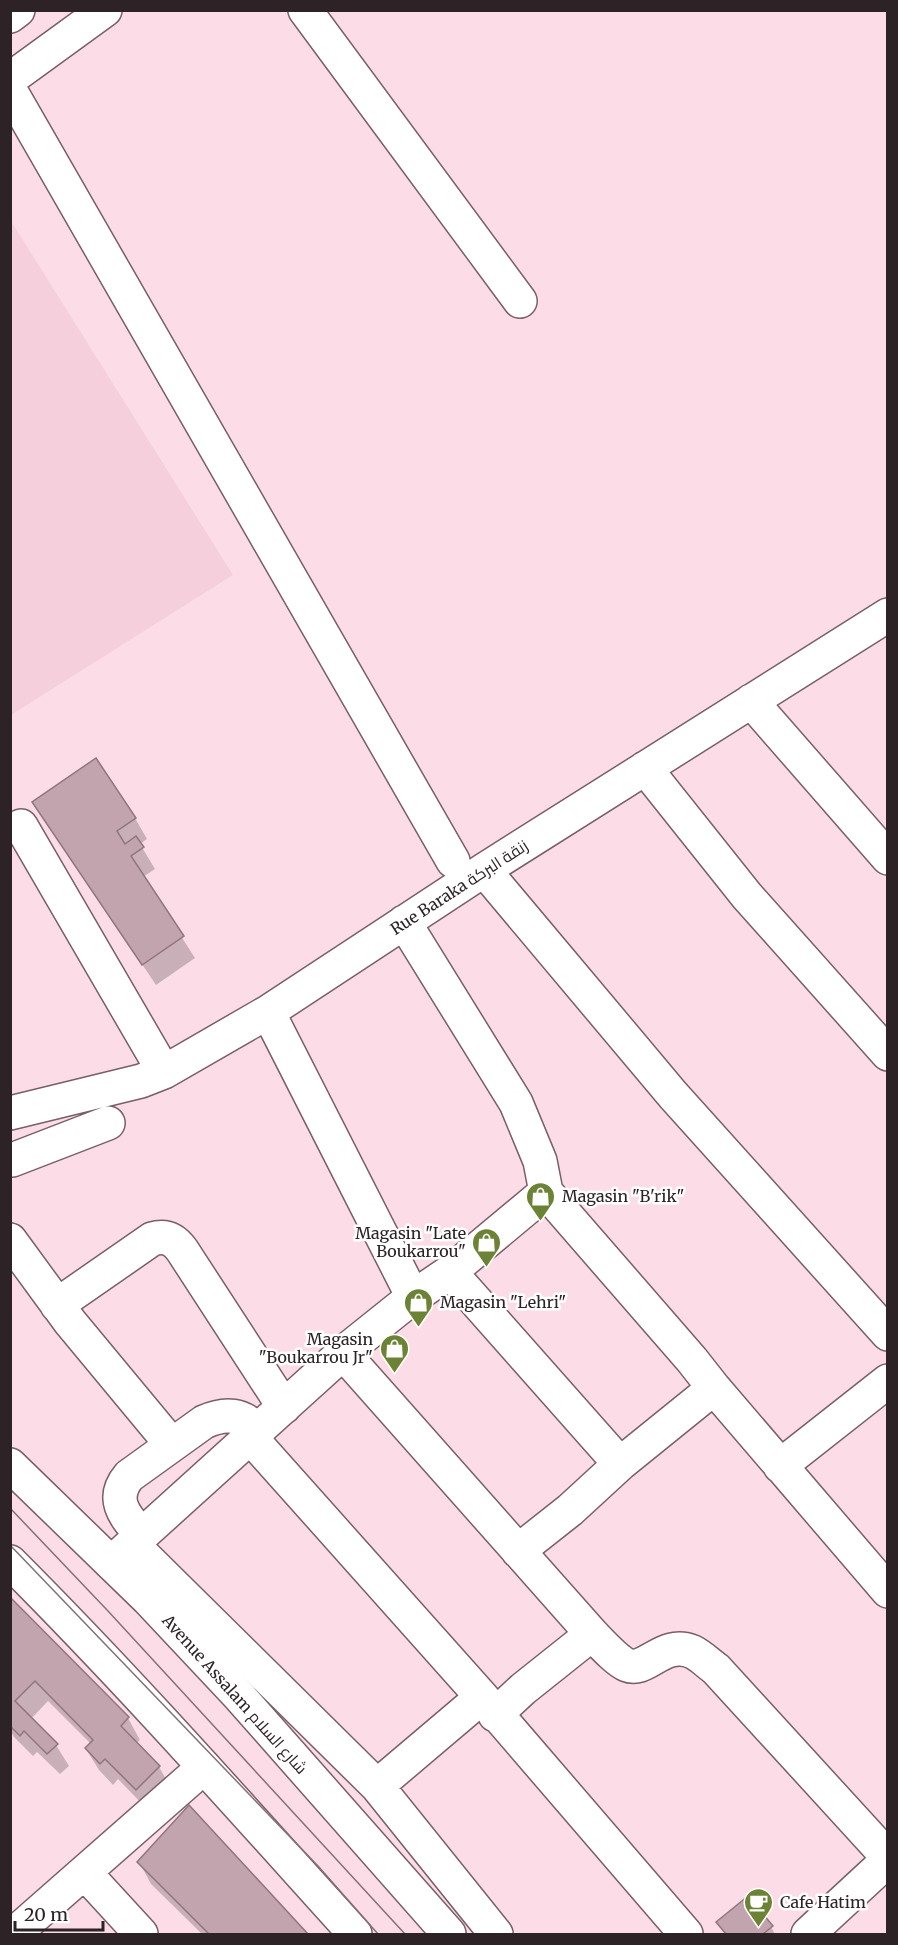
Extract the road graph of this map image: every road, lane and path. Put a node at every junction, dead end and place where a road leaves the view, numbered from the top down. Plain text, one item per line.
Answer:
1 (18, 10) edge
2 (105, 10) edge
3 (305, 10) edge
4 (10, 16) edge
5 (10, 79) edge
6 (10, 90) edge
7 (520, 301) dead end
8 (885, 621) edge
9 (751, 701) junction
10 (645, 768) junction
11 (21, 826) dead end
12 (888, 858) edge
13 (453, 861) dead end
14 (484, 870) junction
15 (404, 922) junction
16 (268, 1012) junction
17 (888, 1054) edge
18 (164, 1072) junction
19 (49, 1104) junction
20 (10, 1113) edge
21 (108, 1123) dead end
22 (63, 1140) junction
23 (12, 1160) edge
24 (546, 1192) junction
25 (10, 1239) edge
26 (450, 1272) junction
27 (413, 1297) junction
28 (57, 1305) junction
29 (888, 1334) edge
30 (343, 1353) junction
31 (888, 1381) edge
32 (714, 1388) junction
33 (284, 1407) junction
34 (255, 1434) junction
35 (172, 1445) junction
36 (620, 1464) junction
37 (10, 1465) edge
38 (780, 1466) junction
39 (128, 1548) junction
40 (518, 1551) junction
41 (10, 1562) edge
42 (888, 1591) edge
43 (592, 1634) junction
44 (488, 1706) junction
45 (204, 1767) junction
46 (377, 1786) junction
47 (888, 1858) edge
48 (86, 1873) junction
49 (14, 1935) edge
50 (141, 1935) edge
51 (356, 1935) edge
52 (449, 1935) edge
53 (496, 1935) edge
54 (686, 1935) edge
55 (808, 1935) edge

1 - 4 street
2 - 5 street
3 - 7 street
6 - 13 street
8 - 9 street, Rue Baraka زنقة البركة
9 - 10 street, Rue Baraka زنقة البركة
9 - 12 street
10 - 14 street, Rue Baraka زنقة البركة
10 - 17 street
11 - 18 street
14 - 15 street, Rue Baraka زنقة البركة
14 - 29 street
15 - 16 street, Rue Baraka زنقة البركة
15 - 24 street
16 - 18 street, Rue Baraka زنقة البركة
16 - 27 street
18 - 19 street, Rue Baraka زنقة البركة
19 - 20 street, Rue Baraka زنقة البركة
19 - 22 street
21 - 22 street
22 - 23 street
24 - 26 street
24 - 32 street
25 - 28 street
26 - 27 street
26 - 36 street
27 - 30 street
28 - 33 street
28 - 35 street
30 - 33 street
30 - 40 street
31 - 38 street
32 - 36 street
32 - 38 street
33 - 34 street
34 - 35 street
34 - 39 street
34 - 44 street
35 - 39 street
36 - 40 street
37 - 39 street, Avenue Assalam شارع السلام
38 - 42 street
39 - 46 street
39 - 52 street, Avenue Assalam شارع السلام
40 - 43 street
41 - 45 street
43 - 44 street
43 - 47 street
44 - 46 street
44 - 54 street
45 - 48 street
45 - 51 street
46 - 53 street
47 - 55 street
48 - 49 street
48 - 50 street

